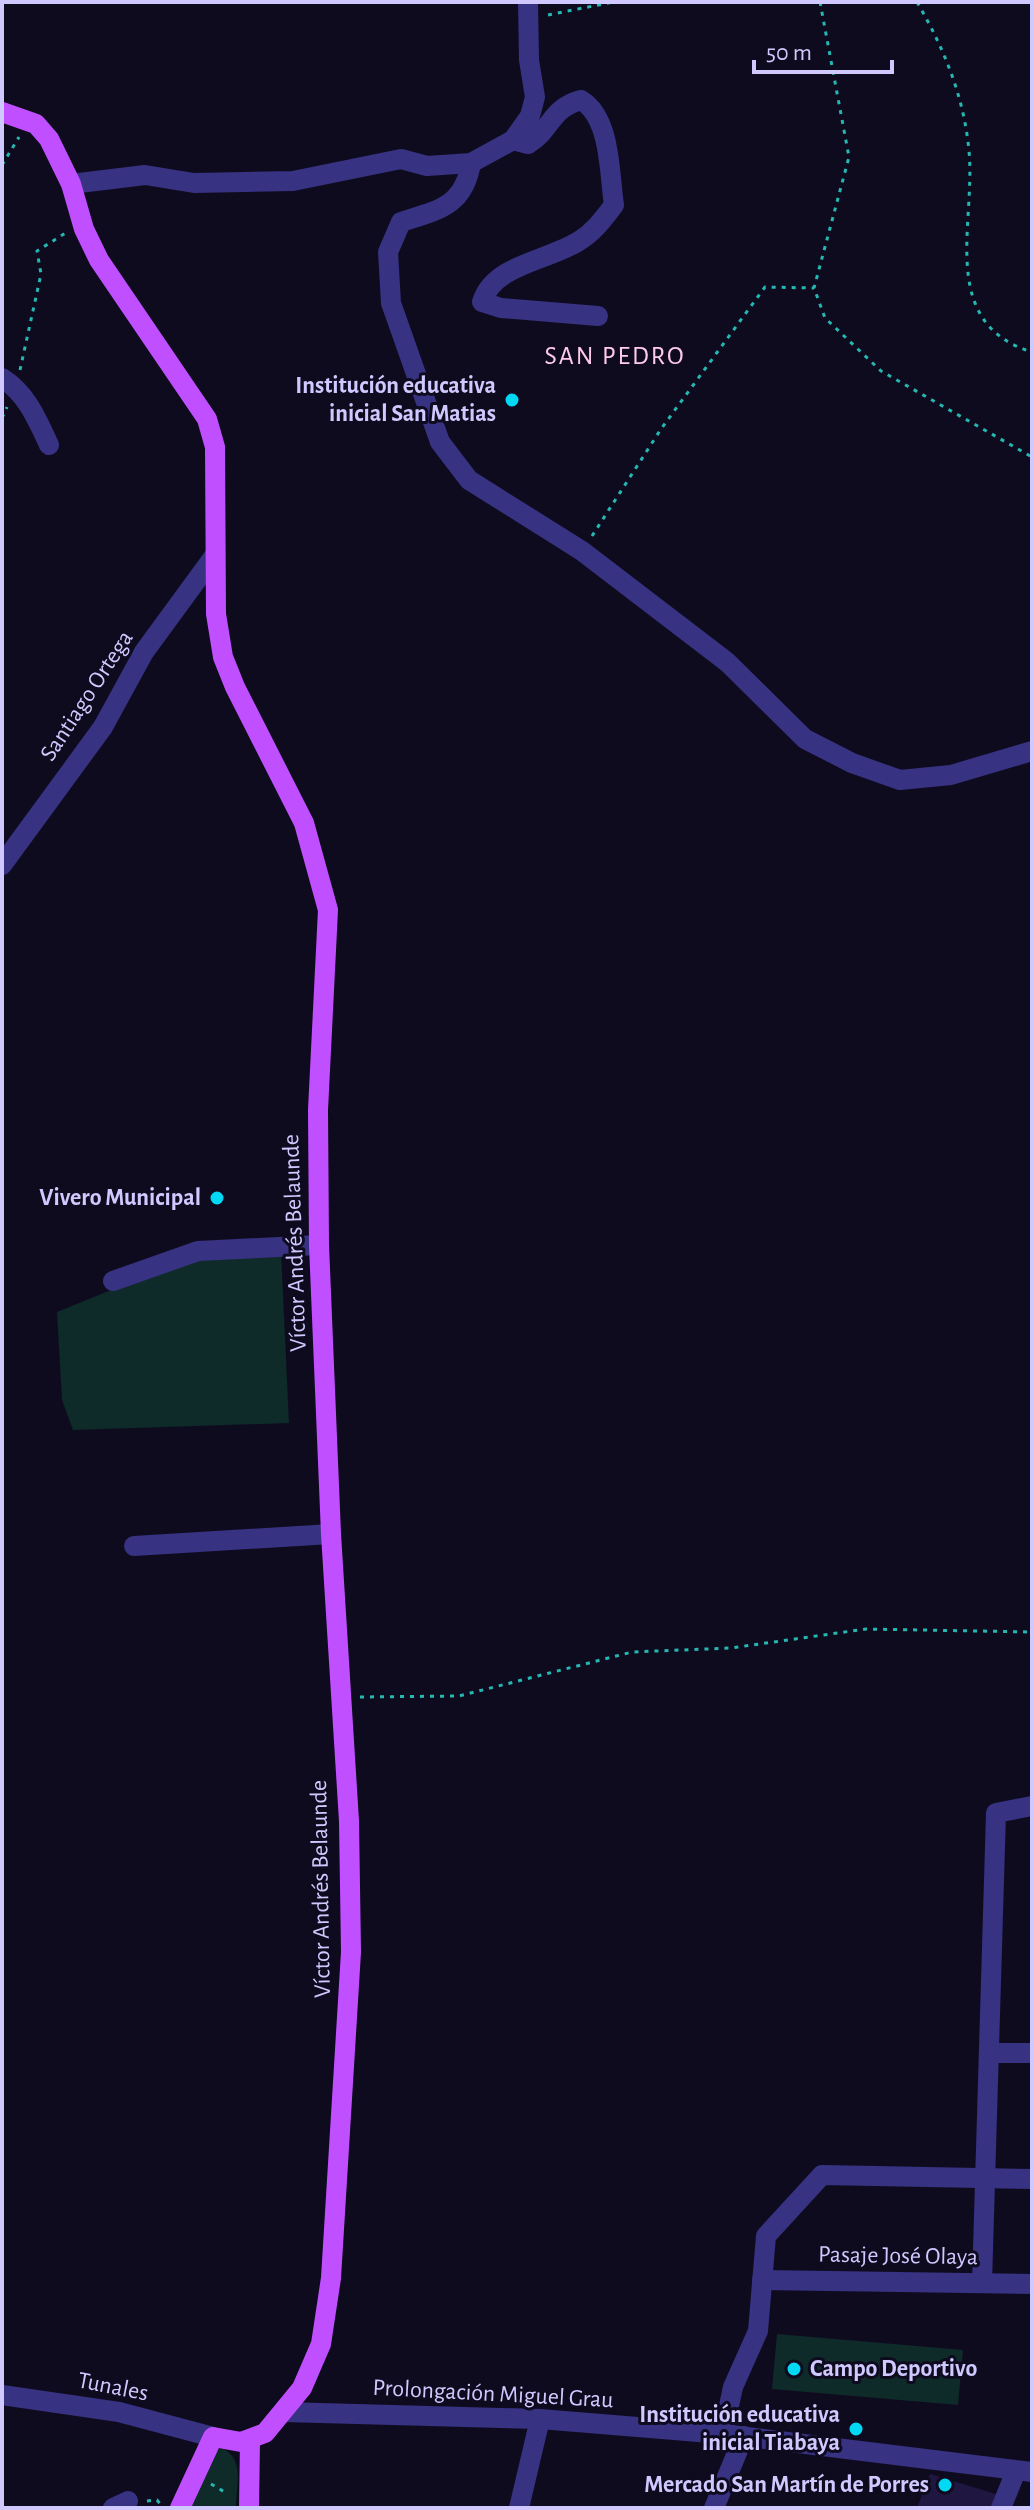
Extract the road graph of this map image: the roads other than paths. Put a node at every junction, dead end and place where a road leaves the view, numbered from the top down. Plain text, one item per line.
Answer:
1 (528, 10) edge
2 (2, 112) edge
3 (513, 140) junction
4 (471, 163) junction
5 (71, 184) junction
6 (598, 316) dead end
7 (2, 378) edge
8 (49, 445) dead end
9 (215, 555) junction
10 (1032, 751) edge
11 (2, 865) edge
12 (319, 1245) junction
13 (113, 1281) dead end
14 (331, 1534) junction
15 (134, 1546) dead end
16 (1032, 1806) edge
17 (989, 2053) junction
18 (1032, 2053) edge
19 (985, 2178) junction
20 (1032, 2179) edge
21 (762, 2280) junction
22 (982, 2283) junction
23 (1032, 2284) edge
24 (2, 2395) edge
25 (284, 2412) junction
26 (540, 2419) junction
27 (734, 2435) junction
28 (213, 2437) junction
29 (250, 2441) junction
30 (1024, 2472) edge
31 (180, 2508) edge
32 (249, 2508) edge
33 (519, 2508) edge
34 (714, 2508) edge
35 (1001, 2508) edge

1 - 3 street
2 - 5 main road, Víctor Andrés Belaunde
3 - 4 street
3 - 6 street
4 - 5 street
4 - 10 street
5 - 9 main road, Víctor Andrés Belaunde
7 - 8 street
9 - 11 street, Santiago Ortega
9 - 12 main road, Víctor Andrés Belaunde
12 - 13 street
12 - 14 main road, Víctor Andrés Belaunde
14 - 15 street
14 - 25 main road, Víctor Andrés Belaunde
16 - 17 street
17 - 18 street
17 - 19 street
19 - 20 street
19 - 21 street
19 - 22 street
21 - 22 street, Pasaje José Olaya
21 - 27 street
22 - 23 street, Pasaje José Olaya
24 - 28 street, Tunales
25 - 26 street, Prolongación Miguel Grau
25 - 29 main road, Víctor Andrés Belaunde
26 - 27 street, Prolongación Miguel Grau
26 - 33 street
27 - 30 street, Prolongación Miguel Grau
27 - 34 street
28 - 29 main road
28 - 31 main road
29 - 32 main road
30 - 35 street

